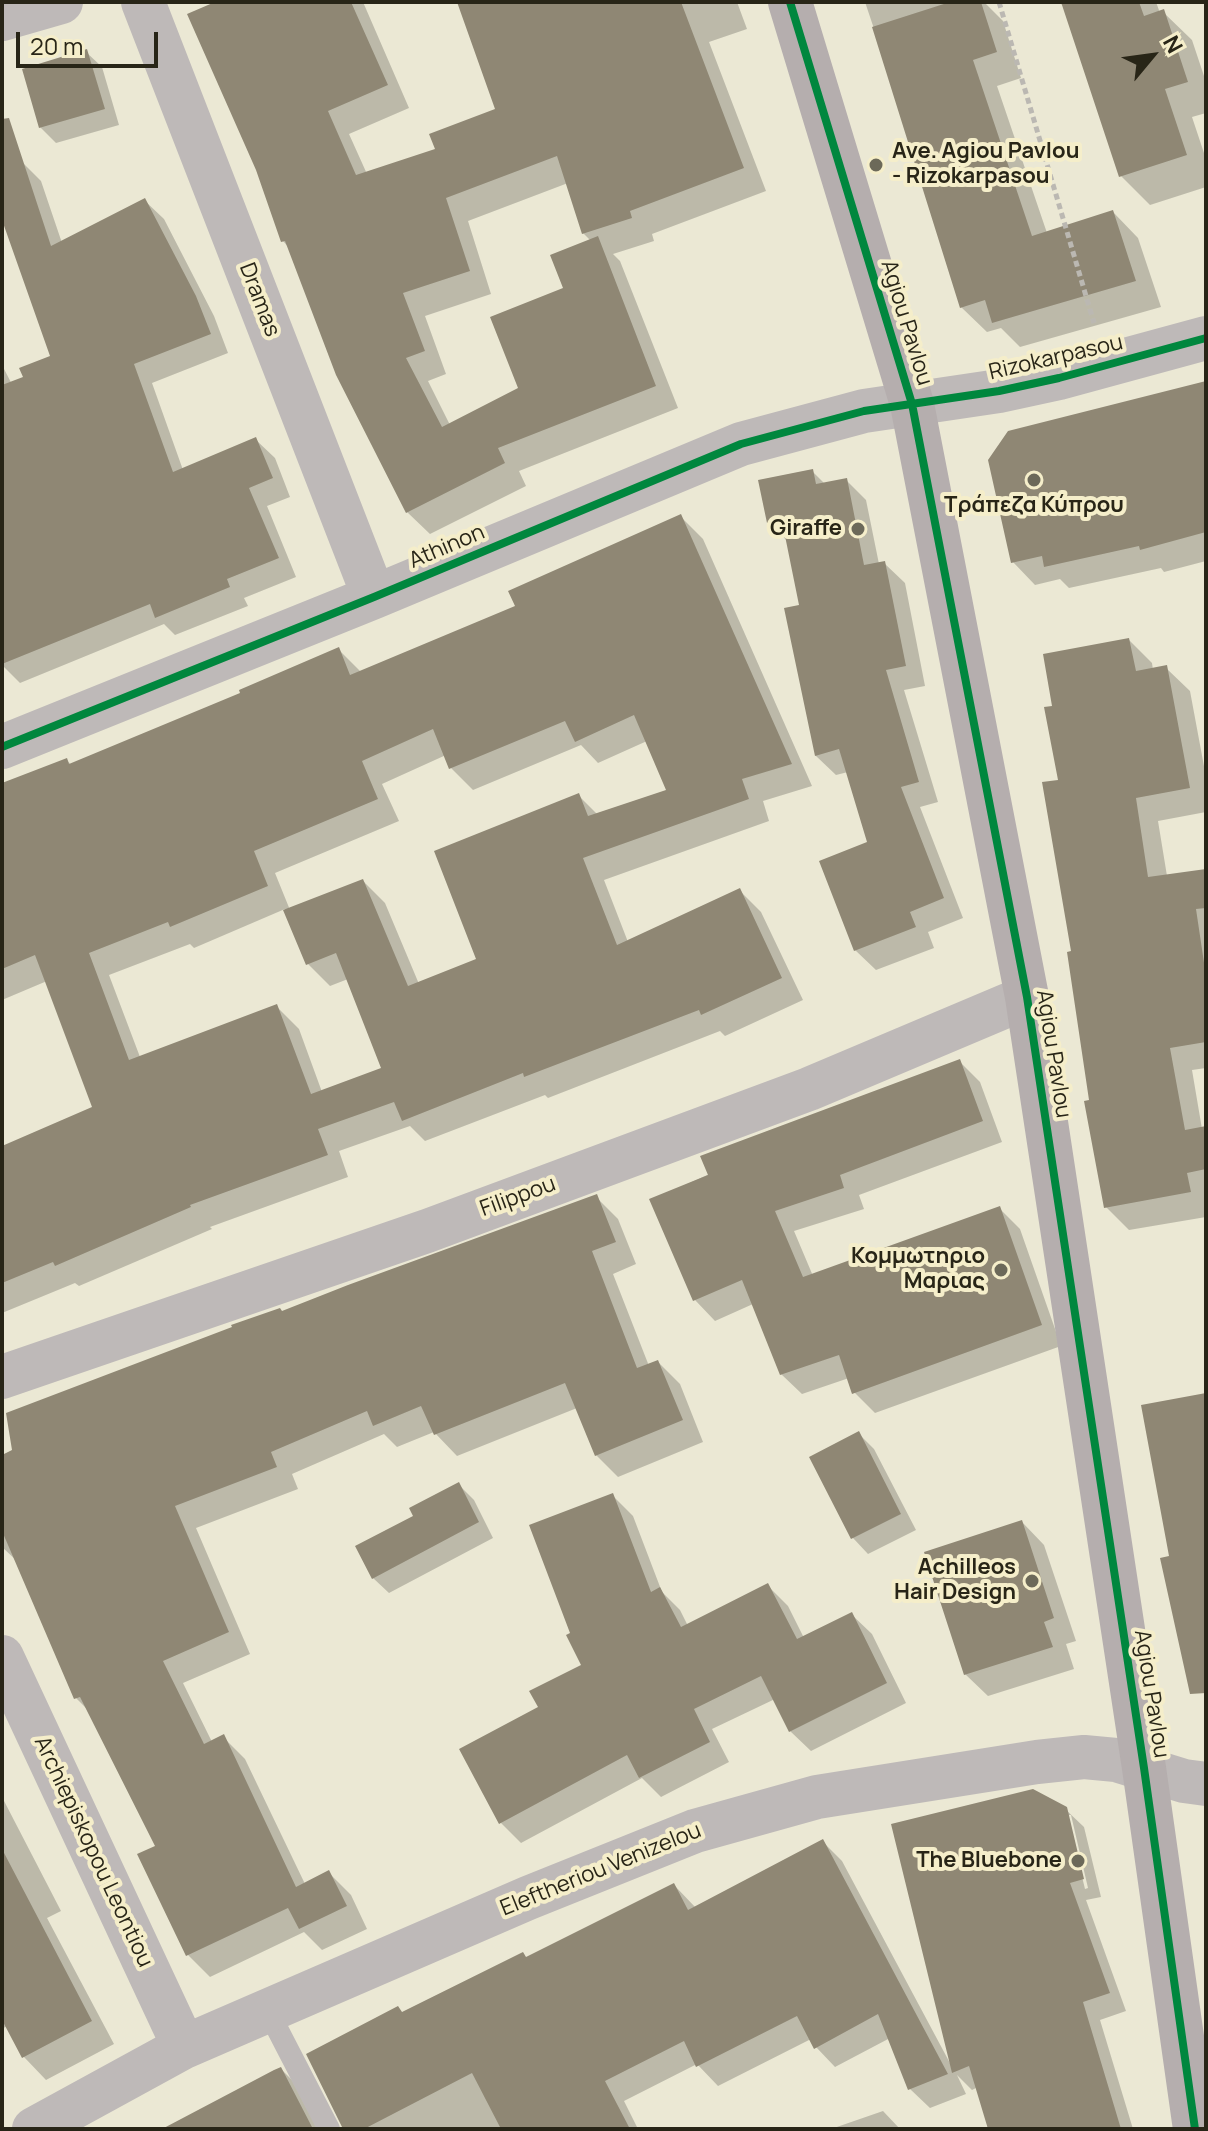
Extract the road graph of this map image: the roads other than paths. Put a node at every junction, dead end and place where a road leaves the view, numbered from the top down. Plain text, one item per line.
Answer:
1 (61, 2) edge
2 (143, 2) edge
3 (790, 2) edge
4 (2, 19) edge
5 (1206, 338) edge
6 (912, 404) junction
7 (374, 597) junction
8 (2, 747) edge
9 (1027, 997) junction
10 (2, 1377) edge
11 (2, 1657) edge
12 (1144, 1768) junction
13 (1206, 1784) edge
14 (268, 2011) junction
15 (184, 2047) junction
16 (34, 2129) edge
17 (329, 2129) edge
18 (1195, 2129) edge

1 - 4 street
2 - 7 street, Dramas
3 - 6 main road, Agiou Pavlou
5 - 6 street, Rizokarpasou
6 - 7 street, Athinon
6 - 9 main road, Agiou Pavlou
7 - 8 street, Athinon
9 - 10 street, Filippou
9 - 12 main road, Agiou Pavlou
11 - 15 street, Archiepiskopou Leontiou
12 - 13 street, Eleftheriou Venizelou
12 - 14 street, Eleftheriou Venizelou
12 - 18 main road, Agiou Pavlou
14 - 15 street, Eleftheriou Venizelou
14 - 17 lane
15 - 16 street, Eleftheriou Venizelou

